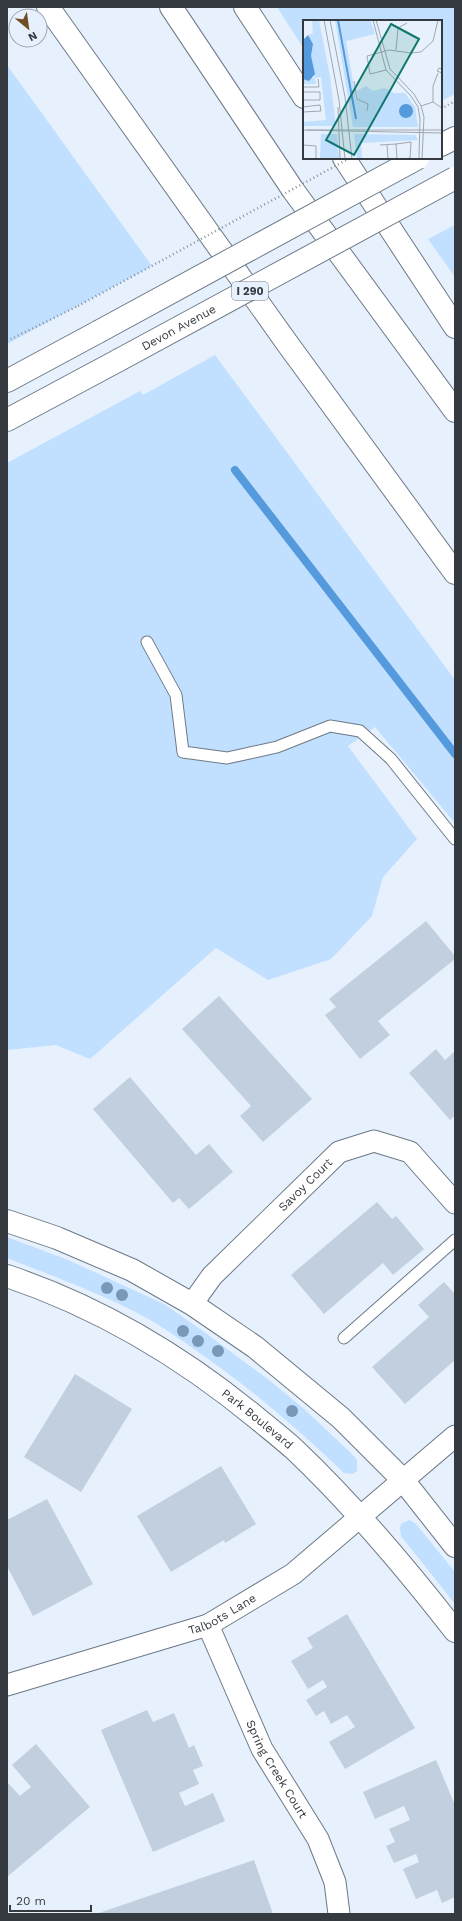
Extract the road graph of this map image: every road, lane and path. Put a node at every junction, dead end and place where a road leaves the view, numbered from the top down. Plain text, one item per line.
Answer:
1 (48, 7) edge
2 (171, 7) edge
3 (245, 7) edge
4 (303, 95) edge
5 (455, 101) edge
6 (442, 108) edge
7 (455, 138) edge
8 (442, 145) edge
9 (345, 159) edge
10 (348, 159) edge
11 (416, 159) edge
12 (455, 178) edge
13 (455, 327) edge
14 (7, 341) edge
15 (7, 381) edge
16 (455, 411) edge
17 (7, 420) edge
18 (455, 573) edge
19 (147, 642) dead end
20 (455, 838) edge
21 (455, 1203) edge
22 (7, 1221) edge
23 (455, 1240) edge
24 (7, 1276) edge
25 (192, 1304) junction
26 (344, 1338) dead end
27 (455, 1436) edge
28 (403, 1480) junction
29 (359, 1516) junction
30 (455, 1546) edge
31 (208, 1625) junction
32 (455, 1631) edge
33 (7, 1685) edge
34 (339, 1914) edge

1 - 18 main road, I 290
2 - 16 main road
3 - 4 main road
5 - 6 path
7 - 8 main road
9 - 13 main road
10 - 14 path, bridge
11 - 15 main road, bridge
12 - 17 main road, Devon Avenue, bridge
19 - 20 lane
21 - 25 street, Savoy Court
22 - 25 main road
23 - 26 lane
24 - 29 main road, Park Boulevard
25 - 28 main road
27 - 28 street
28 - 29 street, Talbots Lane
28 - 30 main road
29 - 31 street, Talbots Lane
29 - 32 main road, Park Boulevard
31 - 33 street, Talbots Lane
31 - 34 street, Spring Creek Court

